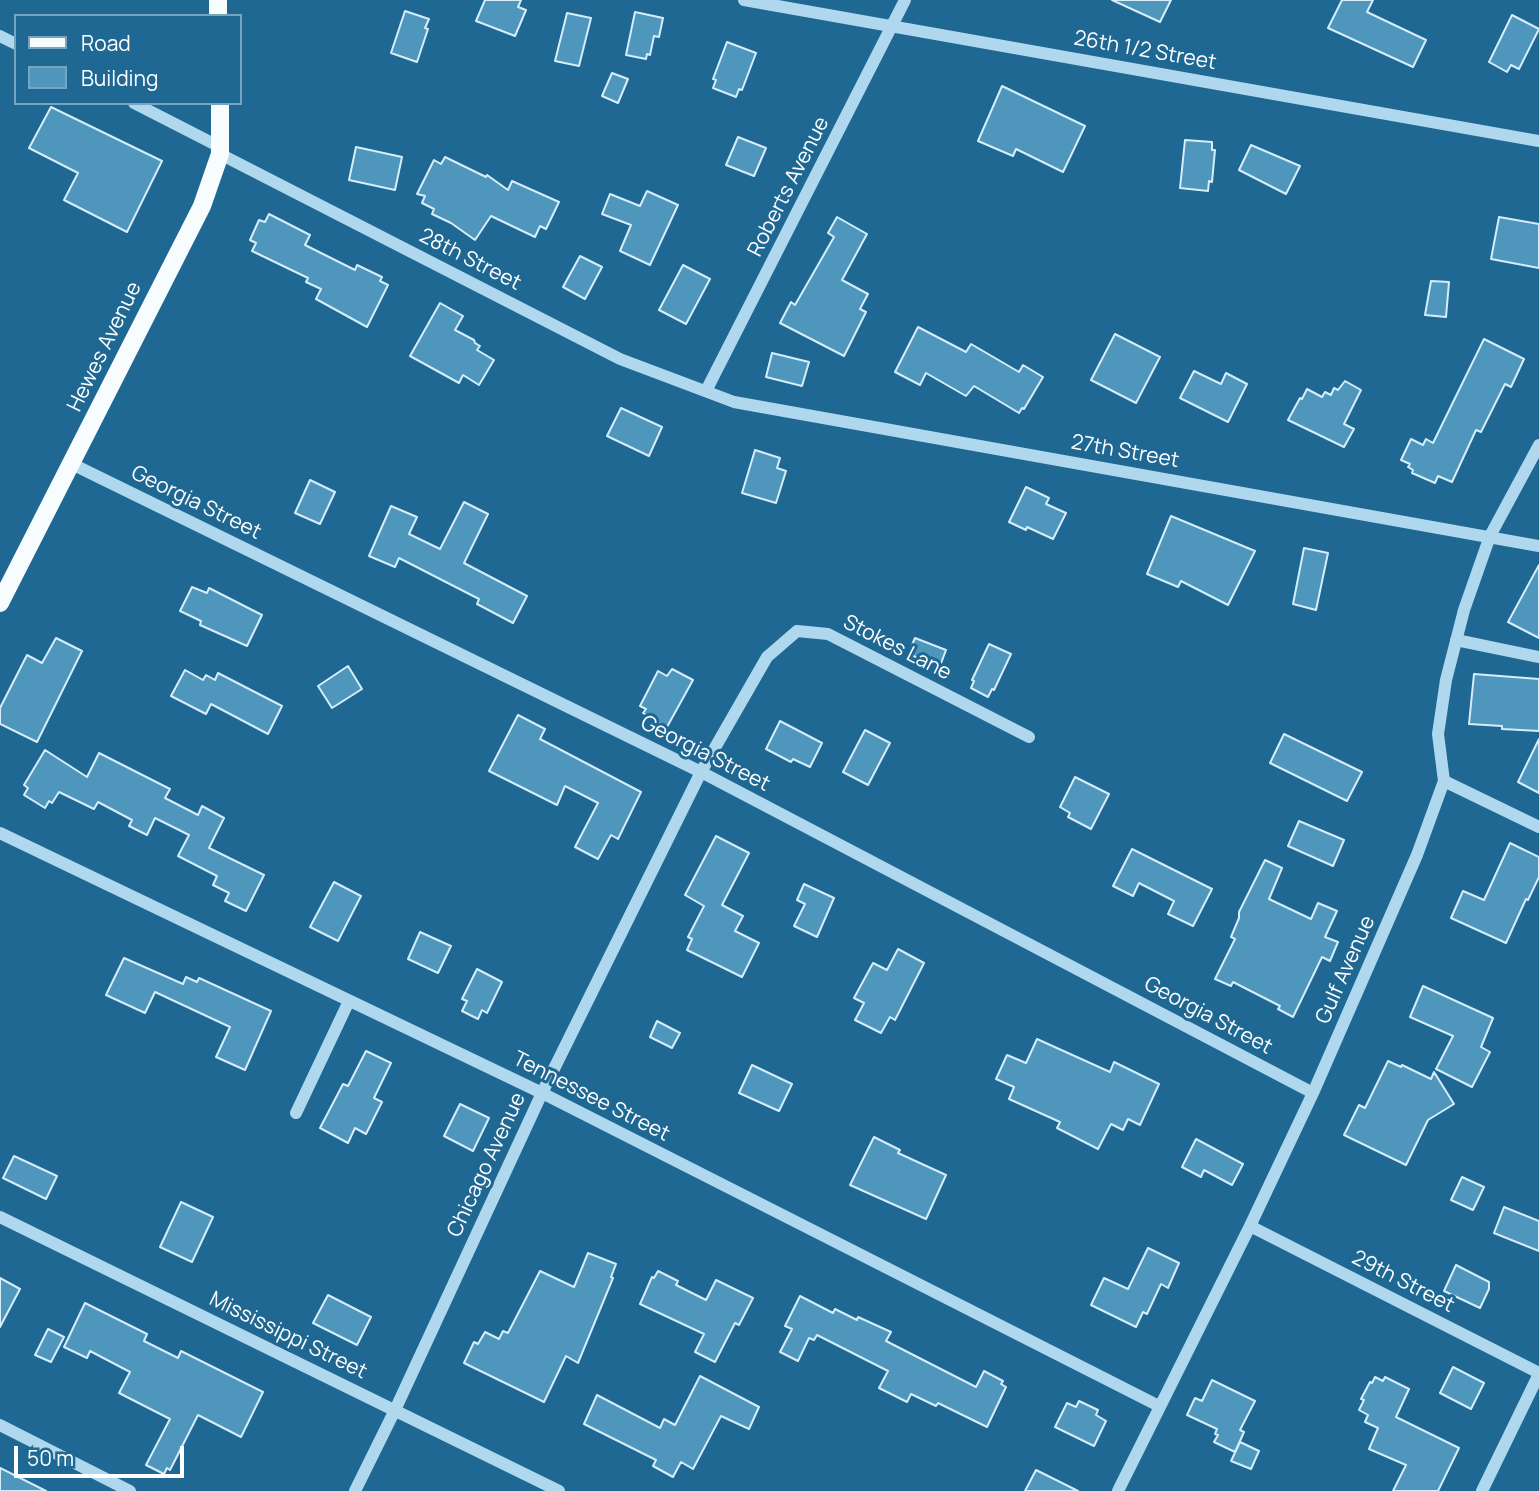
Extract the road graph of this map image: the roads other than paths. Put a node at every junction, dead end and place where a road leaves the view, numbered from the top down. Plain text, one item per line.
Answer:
1 (744, 0) edge
2 (905, 0) edge
3 (892, 26) junction
4 (138, 105) edge
5 (220, 105) edge
6 (1539, 141) edge
7 (220, 151) junction
8 (706, 391) junction
9 (1539, 445) edge
10 (72, 464) junction
11 (1490, 536) junction
12 (1539, 546) edge
13 (0, 603) edge
14 (1456, 640) junction
15 (1539, 657) edge
16 (737, 709) joint
17 (1029, 737) dead end
18 (701, 772) junction
19 (1444, 781) junction
20 (1539, 827) edge
21 (0, 833) edge
22 (349, 1001) junction
23 (542, 1093) junction
24 (1313, 1093) junction
25 (296, 1113) dead end
26 (0, 1217) edge
27 (1250, 1226) junction
28 (1539, 1373) edge
29 (1159, 1406) junction
30 (395, 1410) junction
31 (0, 1425) edge
32 (130, 1491) edge
33 (355, 1491) edge
34 (559, 1491) edge
35 (1118, 1491) edge
36 (1482, 1491) edge

1 - 3 street, 26th 1/2 Street
2 - 3 street, Roberts Avenue
3 - 6 street, 26th 1/2 Street
3 - 8 street, Roberts Avenue
4 - 7 street, 28th Street
5 - 7 main road, Hewes Avenue
7 - 8 street, 28th Street
7 - 10 main road, Hewes Avenue
8 - 11 street, 27th Street
9 - 11 street, Gulf Avenue
10 - 13 main road, Hewes Avenue
10 - 18 street, Georgia Street
11 - 12 street, 27th Street
11 - 14 street, Gulf Avenue
14 - 15 street
14 - 19 street, Gulf Avenue
16 - 17 street, Stokes Lane
16 - 18 street, Chicago Avenue
18 - 23 street, Chicago Avenue
18 - 24 street, Georgia Street
19 - 20 street
19 - 24 street, Gulf Avenue
21 - 22 street, Tennessee Street
22 - 23 street, Tennessee Street
22 - 25 street
23 - 29 street, Tennessee Street
23 - 30 street, Chicago Avenue
24 - 27 street, Gulf Avenue
26 - 30 street, Mississippi Street
27 - 28 street, 29th Street
27 - 29 street, Gulf Avenue
28 - 36 street
29 - 35 street, Gulf Avenue
30 - 33 street, Chicago Avenue
30 - 34 street, Mississippi Street
31 - 32 street

